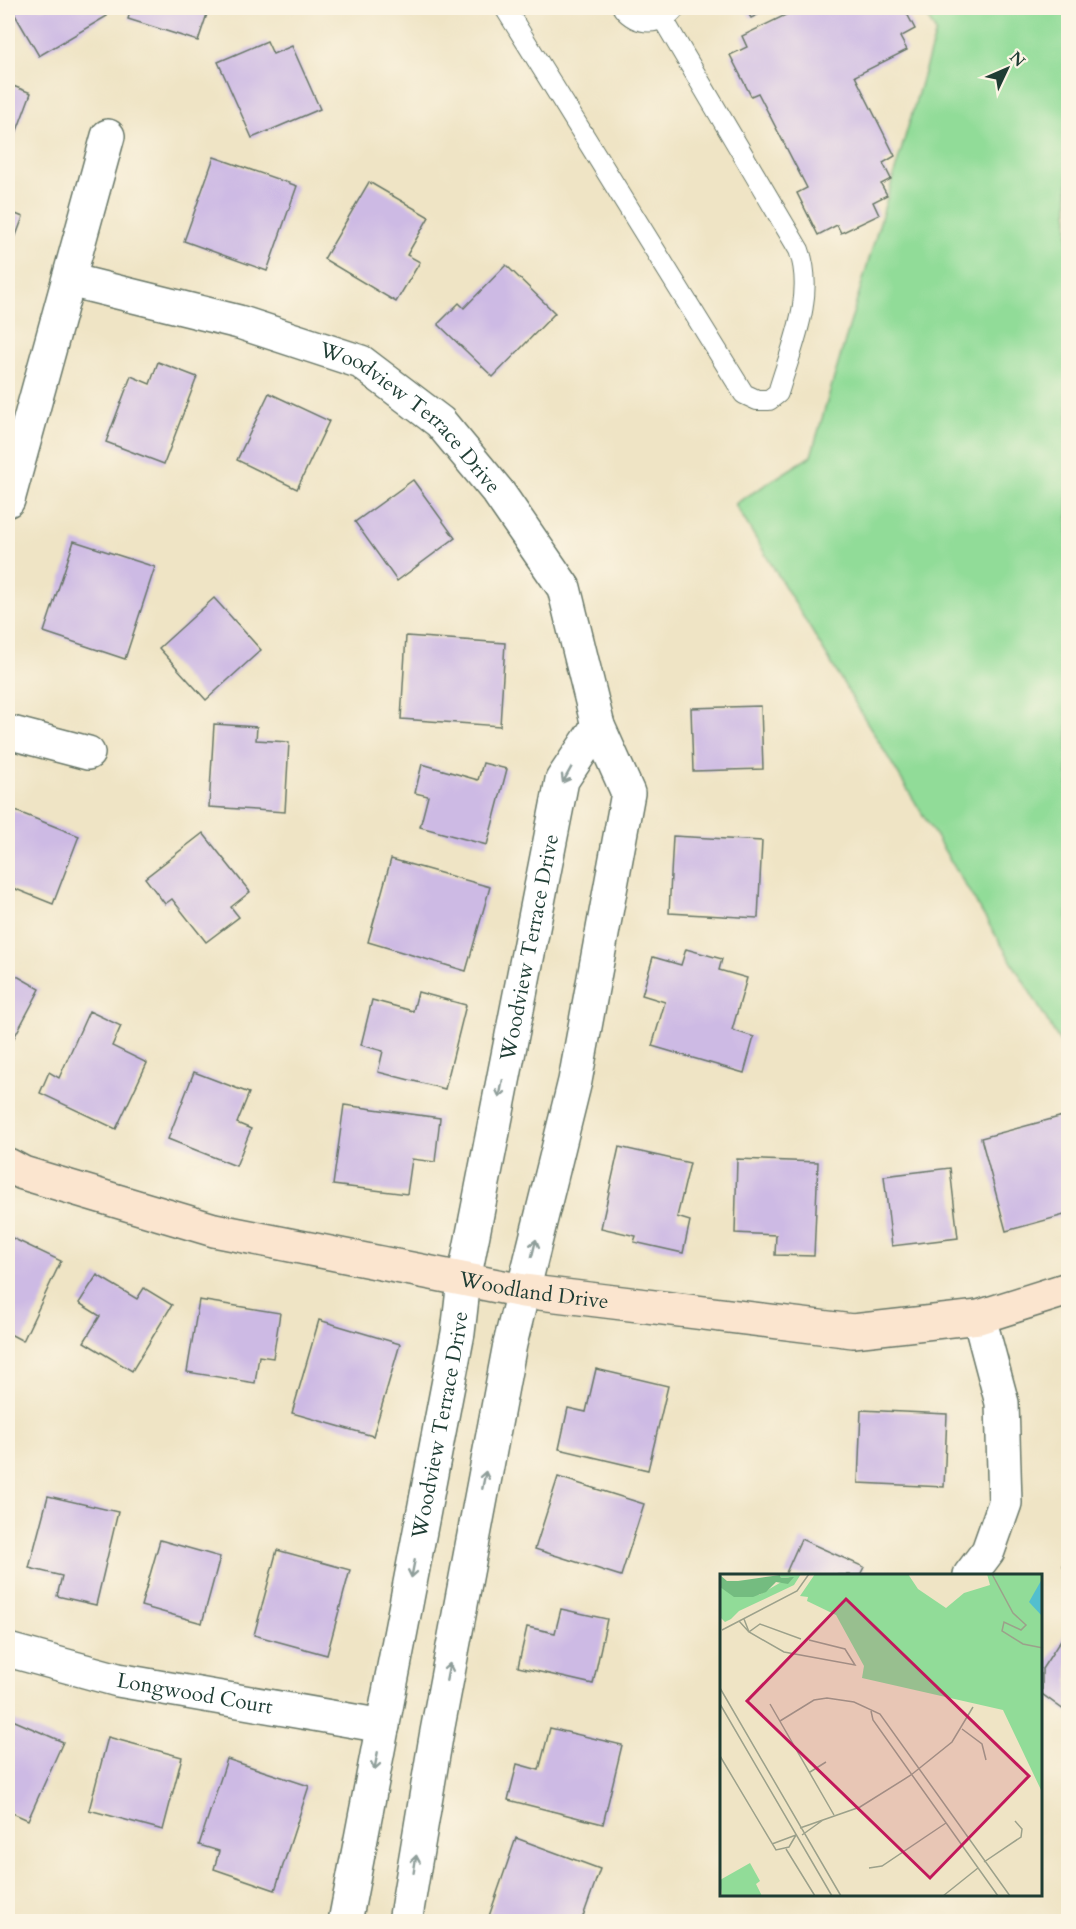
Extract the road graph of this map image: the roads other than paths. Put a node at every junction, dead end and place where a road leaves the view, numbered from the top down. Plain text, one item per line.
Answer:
1 (505, 8) edge
2 (623, 8) edge
3 (669, 13) edge
4 (108, 136) dead end
5 (69, 280) junction
6 (8, 500) edge
7 (598, 726) junction
8 (8, 732) edge
9 (88, 753) dead end
10 (8, 1165) edge
11 (464, 1280) junction
12 (1068, 1289) edge
13 (523, 1291) junction
14 (979, 1317) junction
15 (971, 1574) edge
16 (8, 1650) edge
17 (383, 1726) junction
18 (345, 1922) edge
19 (405, 1922) edge

1 - 3 lane
2 - 3 lane
4 - 5 street
5 - 6 street
5 - 7 street, Woodview Terrace Drive
7 -> 11 street, Woodview Terrace Drive
13 -> 7 street, Woodview Terrace Drive
8 - 9 street
10 - 11 street, Woodland Drive
11 - 13 street, Woodland Drive
11 -> 17 street, Woodview Terrace Drive
12 - 14 street, Woodland Drive
13 - 14 street, Woodland Drive
19 -> 13 street, Woodview Terrace Drive
14 - 15 street
16 - 17 street, Longwood Court
17 -> 18 street, Woodview Terrace Drive

